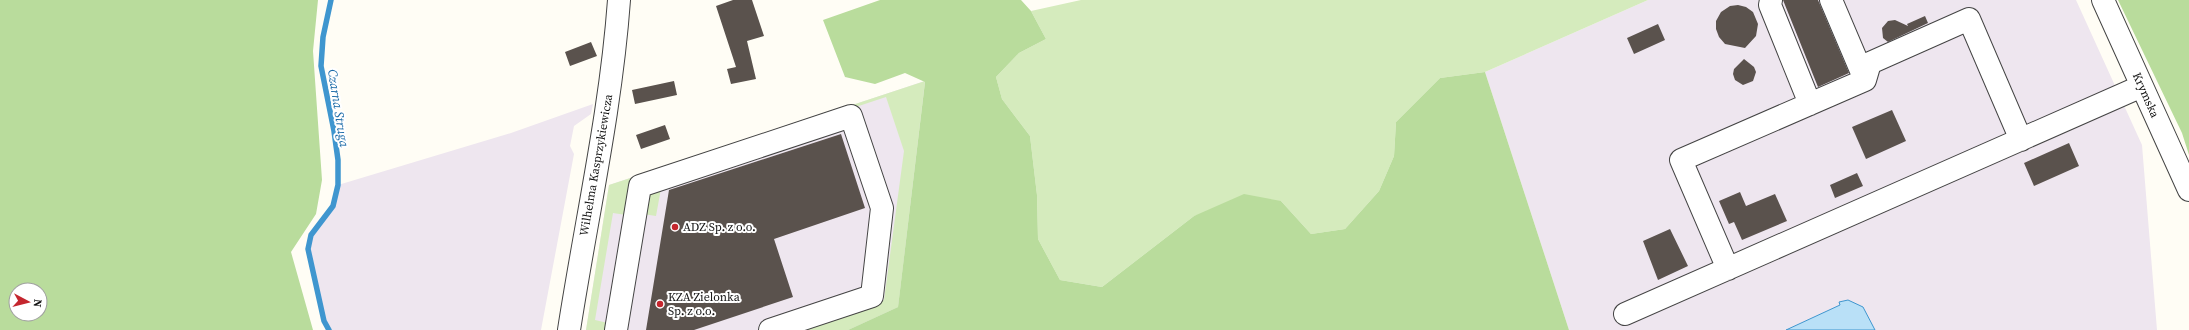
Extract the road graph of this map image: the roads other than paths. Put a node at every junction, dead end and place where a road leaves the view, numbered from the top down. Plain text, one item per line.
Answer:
1 (619, 0) edge
2 (1771, 0) edge
3 (1832, 0) edge
4 (2103, 0) edge
5 (1865, 80) junction
6 (2142, 86) junction
7 (1810, 104) junction
8 (2021, 140) junction
9 (2189, 190) edge
10 (1728, 269) junction
11 (1625, 314) dead end
12 (569, 330) edge
13 (616, 330) edge
14 (770, 330) edge

1 - 12 street, Wilhelma Kasprzykiewicza
2 - 7 street
3 - 5 street
4 - 6 street, Krymska
5 - 7 street
5 - 8 street
6 - 8 street
6 - 9 street, Krymska
7 - 10 street
8 - 10 street
10 - 11 street
13 - 14 street

